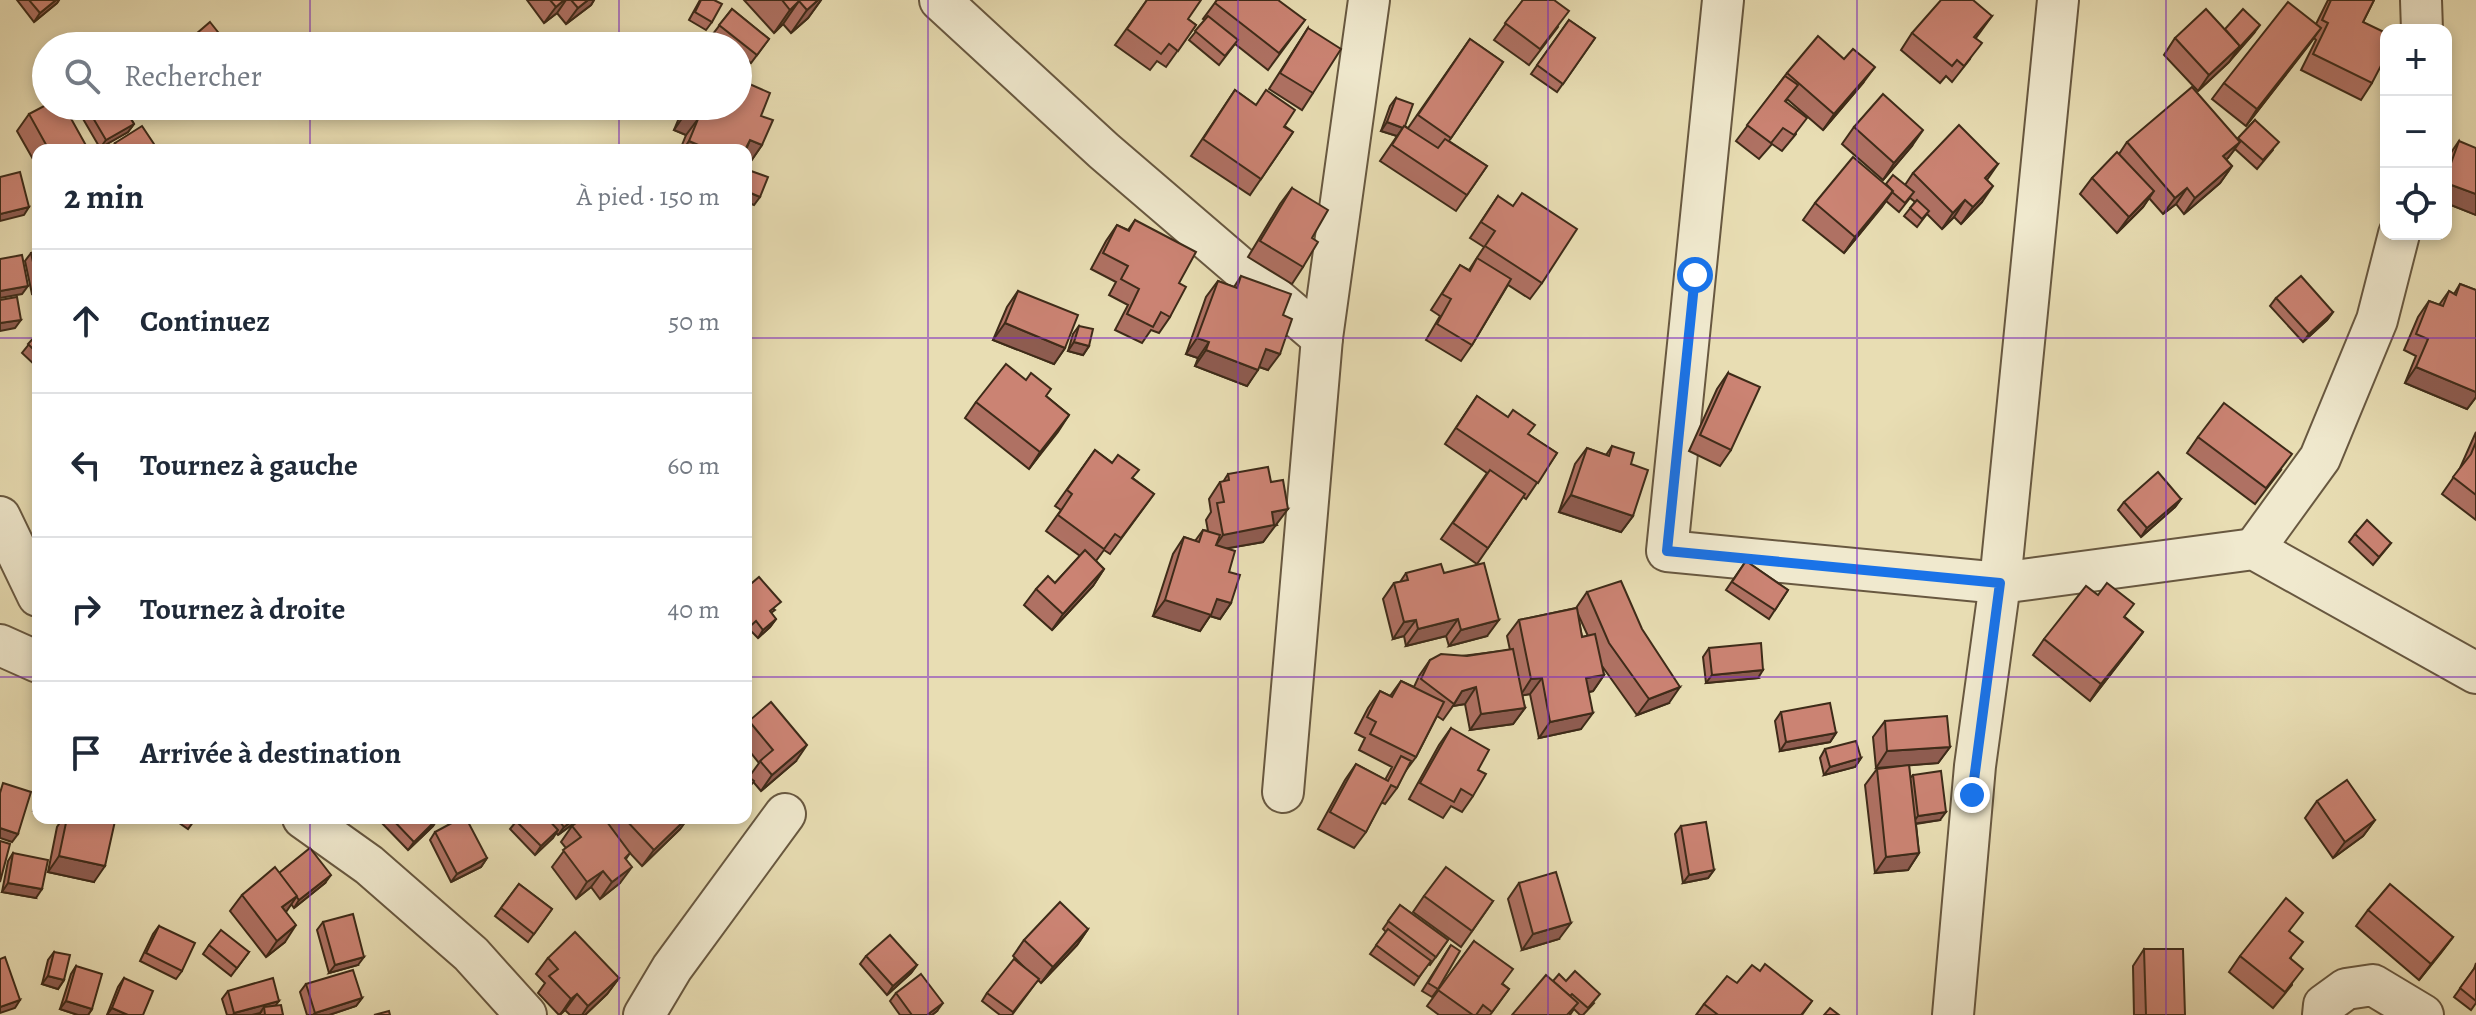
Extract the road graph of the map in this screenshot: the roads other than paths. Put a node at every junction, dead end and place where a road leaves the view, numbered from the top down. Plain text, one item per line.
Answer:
1 (940, 0) edge
2 (1369, 0) edge
3 (1723, 0) edge
4 (2058, 0) edge
5 (2421, 0) edge
6 (2422, 24) edge
7 (2397, 240) edge
8 (1322, 338) junction
9 (0, 517) edge
10 (2254, 549) junction
11 (2000, 583) junction
12 (32, 584) edge
13 (0, 645) edge
14 (32, 659) edge
15 (2476, 673) edge
16 (1283, 792) dead end
17 (785, 814) dead end
18 (311, 824) edge
19 (526, 1015) edge
20 (644, 1015) edge
21 (1953, 1015) edge
22 (2323, 1015) edge
23 (2423, 1015) edge

1 - 8 street
2 - 8 street
3 - 11 street
4 - 11 street
5 - 6 street
7 - 10 street
8 - 16 street
9 - 12 street
10 - 11 street
10 - 15 street
11 - 21 street
13 - 14 street
17 - 20 street
18 - 19 street
22 - 23 street

